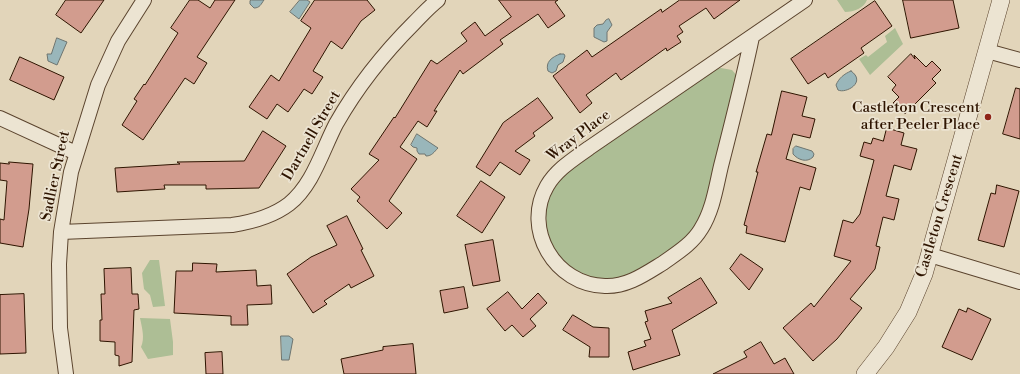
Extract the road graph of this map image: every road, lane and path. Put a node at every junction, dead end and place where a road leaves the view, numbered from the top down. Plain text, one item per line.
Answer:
1 (144, 0) edge
2 (438, 0) edge
3 (805, 0) edge
4 (1001, 0) edge
5 (752, 37) junction
6 (987, 50) junction
7 (1020, 60) edge
8 (0, 118) edge
9 (76, 153) junction
10 (61, 232) junction
11 (930, 255) junction
12 (1020, 282) edge
13 (66, 374) edge
14 (865, 374) edge

1 - 9 street, Sadlier Street
2 - 10 street, Dartnell Street
3 - 5 street, Wray Place
4 - 6 street, Castleton Crescent
5 - 5 street, Wray Place
6 - 7 street
6 - 11 street, Castleton Crescent
8 - 9 street
9 - 10 street, Sadlier Street
10 - 13 street, Sadlier Street
11 - 12 street
11 - 14 street, Castleton Crescent

